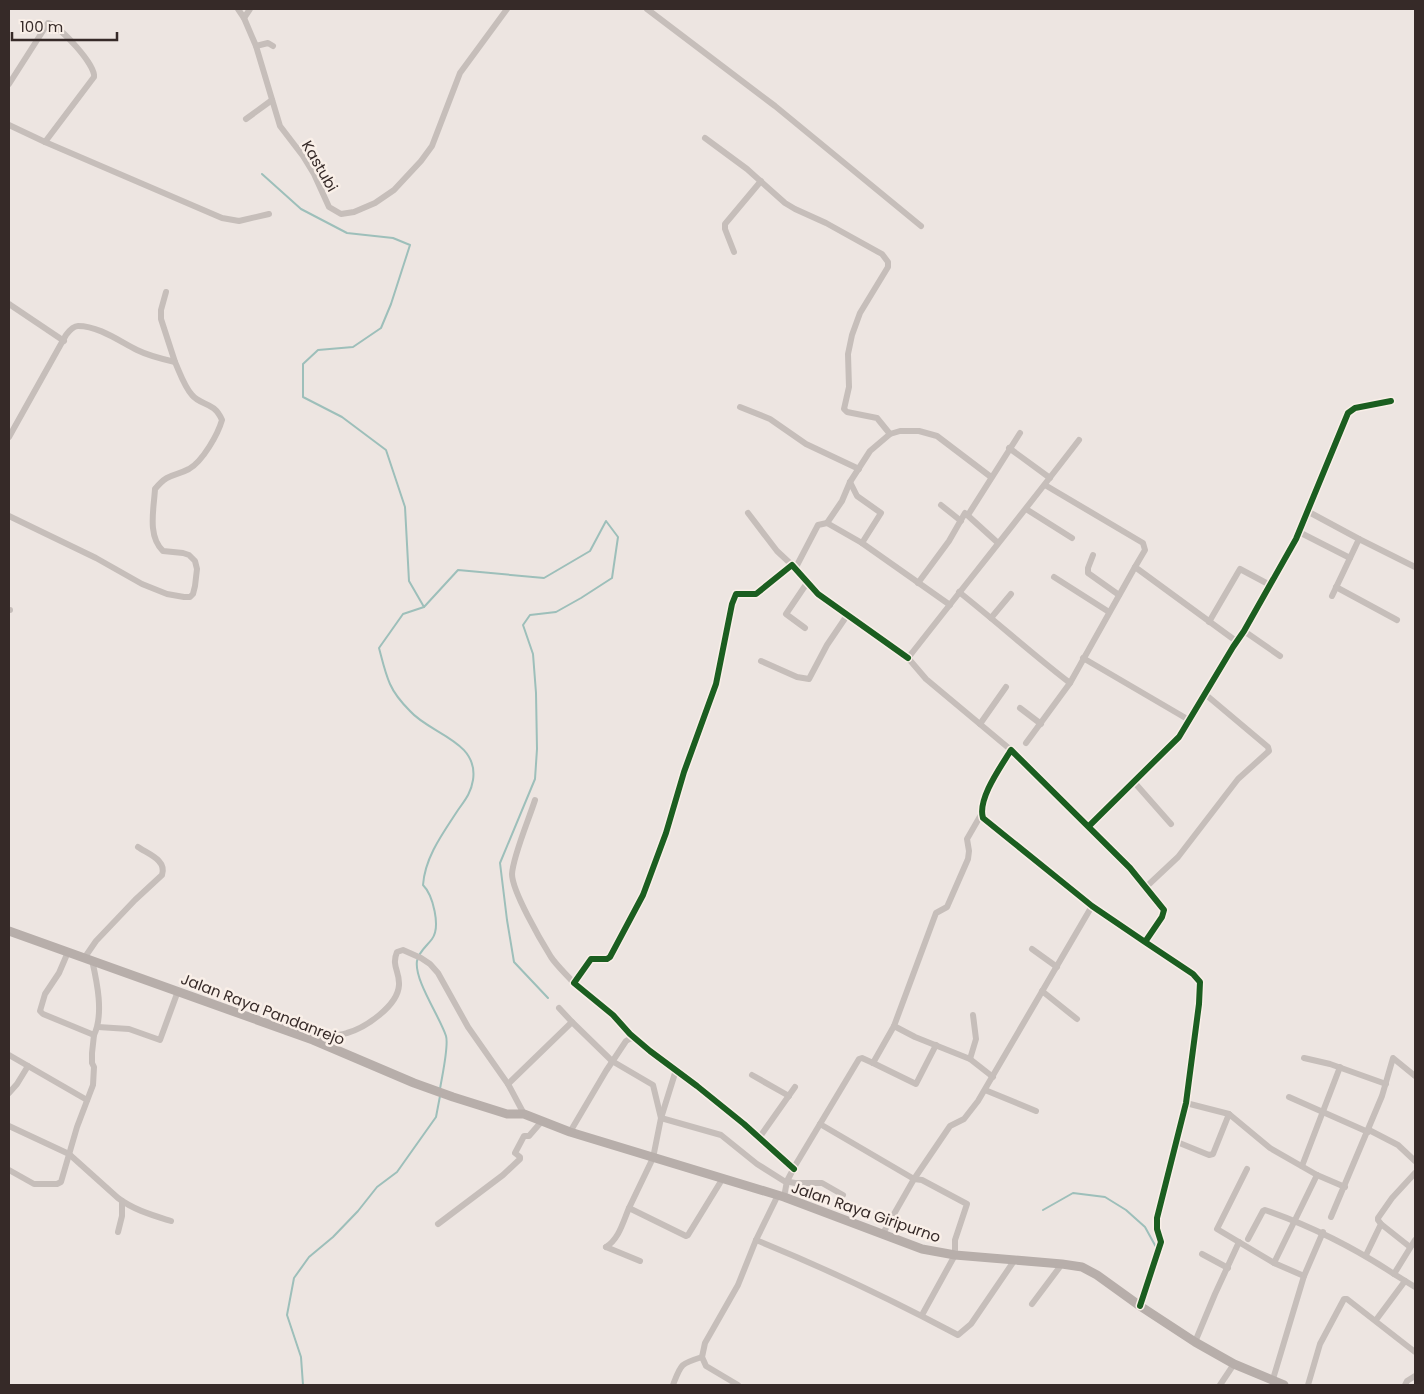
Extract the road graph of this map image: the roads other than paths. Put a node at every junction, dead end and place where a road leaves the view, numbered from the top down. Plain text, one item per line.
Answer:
1 (238, 9) edge
2 (250, 9) edge
3 (507, 9) edge
4 (647, 9) edge
5 (244, 18) junction
6 (256, 46) junction
7 (274, 46) dead end
8 (9, 84) edge
9 (272, 100) junction
10 (246, 119) dead end
11 (9, 125) edge
12 (705, 138) dead end
13 (45, 142) junction
14 (761, 181) junction
15 (268, 214) dead end
16 (921, 226) dead end
17 (734, 252) dead end
18 (166, 292) dead end
19 (9, 304) edge
20 (64, 341) junction
21 (175, 362) junction
22 (1390, 401) dead end
23 (740, 407) dead end
24 (1020, 433) dead end
25 (890, 434) junction
26 (9, 437) edge
27 (1079, 440) dead end
28 (1010, 448) junction
29 (859, 469) junction
30 (992, 477) junction
31 (1050, 478) junction
32 (850, 482) junction
33 (1045, 486) junction
34 (941, 505) dead end
35 (959, 508) dead end
36 (1026, 509) junction
37 (1307, 511) junction
38 (748, 513) dead end
39 (966, 514) junction
40 (9, 516) edge
41 (961, 520) junction
42 (827, 523) junction
43 (1299, 532) junction
44 (1072, 538) dead end
45 (1359, 539) junction
46 (862, 543) junction
47 (998, 543) junction
48 (1093, 556) dead end
49 (1350, 558) junction
50 (793, 567) junction
51 (1135, 567) junction
52 (1415, 567) edge
53 (1054, 577) dead end
54 (807, 583) junction
55 (918, 583) junction
56 (1270, 585) junction
57 (1336, 587) junction
58 (959, 592) junction
59 (1010, 594) dead end
60 (1119, 595) junction
61 (1332, 596) dead end
62 (950, 605) junction
63 (1109, 612) junction
64 (848, 614) junction
65 (991, 618) junction
66 (1397, 620) dead end
67 (1209, 622) junction
68 (805, 628) dead end
69 (1244, 632) junction
70 (1236, 641) junction
71 (1280, 656) dead end
72 (908, 658) junction
73 (1083, 658) junction
74 (761, 661) dead end
75 (1070, 683) junction
76 (1006, 687) dead end
77 (1205, 694) junction
78 (1020, 708) dead end
79 (1189, 720) junction
80 (980, 724) junction
81 (1041, 724) junction
82 (1026, 743) dead end
83 (1011, 750) junction
84 (1134, 782) junction
85 (535, 800) dead end
86 (982, 813) junction
87 (1170, 824) dead end
88 (1089, 826) junction
89 (138, 847) dead end
90 (1146, 887) junction
91 (1092, 906) junction
92 (9, 931) edge
93 (1145, 942) junction
94 (1032, 949) dead end
95 (68, 952) junction
96 (88, 958) junction
97 (1057, 967) junction
98 (574, 983) junction
99 (178, 991) junction
100 (1042, 991) junction
101 (559, 1008) dead end
102 (973, 1014) dead end
103 (1077, 1019) dead end
104 (572, 1022) junction
105 (894, 1026) junction
106 (98, 1027) junction
107 (94, 1035) junction
108 (306, 1038) junction
109 (642, 1044) junction
110 (936, 1045) junction
111 (9, 1055) edge
112 (1304, 1058) dead end
113 (614, 1059) junction
114 (970, 1059) junction
115 (872, 1063) junction
116 (28, 1066) junction
117 (1340, 1067) junction
118 (676, 1070) junction
119 (752, 1075) dead end
120 (1415, 1076) edge
121 (994, 1077) junction
122 (508, 1084) junction
123 (1386, 1084) junction
124 (796, 1087) dead end
125 (985, 1090) junction
126 (9, 1093) edge
127 (789, 1096) junction
128 (1289, 1098) dead end
129 (87, 1100) junction
130 (1186, 1103) junction
131 (1036, 1111) dead end
132 (1322, 1112) junction
133 (507, 1114) joint
134 (524, 1114) junction
135 (1229, 1114) junction
136 (661, 1116) junction
137 (542, 1121) junction
138 (820, 1124) junction
139 (9, 1126) edge
140 (1368, 1131) junction
141 (570, 1132) junction
142 (760, 1138) junction
143 (1177, 1142) junction
144 (69, 1154) junction
145 (653, 1158) junction
146 (1415, 1161) edge
147 (1302, 1166) junction
148 (794, 1168) junction
149 (9, 1170) edge
150 (1247, 1170) dead end
151 (1415, 1173) edge
152 (1317, 1175) junction
153 (723, 1178) junction
154 (788, 1179) junction
155 (914, 1179) junction
156 (1345, 1187) junction
157 (843, 1194) dead end
158 (781, 1196) junction
159 (122, 1201) junction
160 (630, 1208) junction
161 (1331, 1217) dead end
162 (170, 1221) dead end
163 (1295, 1222) junction
164 (438, 1224) dead end
165 (1381, 1224) junction
166 (118, 1232) dead end
167 (1323, 1232) junction
168 (882, 1235) junction
169 (1248, 1239) dead end
170 (756, 1240) junction
171 (1415, 1240) edge
172 (1239, 1242) junction
173 (1410, 1247) junction
174 (1202, 1254) dead end
175 (955, 1255) junction
176 (1366, 1255) junction
177 (1014, 1260) junction
178 (640, 1261) dead end
179 (1274, 1263) junction
180 (1062, 1264) junction
181 (1228, 1268) junction
182 (1394, 1274) junction
183 (1304, 1276) junction
184 (1406, 1280) junction
185 (1415, 1287) edge
186 (1032, 1304) dead end
187 (1140, 1306) junction
188 (922, 1315) junction
189 (1376, 1320) junction
190 (1195, 1342) junction
191 (1415, 1352) edge
192 (702, 1357) junction
193 (1234, 1364) junction
194 (1415, 1376) edge
195 (1273, 1379) junction
196 (672, 1385) edge
197 (738, 1385) edge
198 (1220, 1385) edge
199 (1284, 1385) edge
200 (1308, 1385) edge
201 (1405, 1385) edge

1 - 5 street, Kastubi
2 - 5 street
3 - 9 street, Kastubi
4 - 16 street
5 - 6 street, Kastubi
6 - 7 street
6 - 9 street, Kastubi
8 - 13 street
9 - 10 street
11 - 13 street
12 - 14 street
13 - 15 street
14 - 17 street
14 - 25 street
18 - 21 street
19 - 20 street
20 - 21 street
20 - 26 street
21 - 40 street
22 - 37 street
23 - 29 street
24 - 28 street
25 - 29 street
25 - 30 street
27 - 31 street
28 - 30 street
28 - 31 street
29 - 32 street
30 - 39 street
31 - 33 street
32 - 42 street
32 - 46 street
33 - 36 street
33 - 51 street
34 - 41 street
35 - 39 street
36 - 44 street
36 - 47 street
37 - 43 street
37 - 45 street
38 - 50 street
39 - 41 street
39 - 47 street
41 - 55 street
42 - 46 street
42 - 50 street
43 - 49 street
43 - 56 street
45 - 49 street
45 - 52 street
46 - 55 street
47 - 58 street
48 - 60 street
49 - 57 street
50 - 54 street
50 - 98 street
51 - 60 street
51 - 67 street
53 - 63 street
54 - 64 street
54 - 68 street
55 - 62 street
56 - 67 street
56 - 69 street
57 - 61 street
57 - 66 street
58 - 62 street
58 - 65 street
59 - 65 street
60 - 63 street
62 - 72 street
63 - 73 street
64 - 72 street
64 - 74 street
65 - 75 street
67 - 70 street
69 - 70 street
69 - 71 street
70 - 77 street
72 - 80 street
73 - 75 street
73 - 79 street
75 - 81 street
76 - 80 street
77 - 79 street
77 - 90 street
78 - 81 street
79 - 84 street
80 - 83 street
81 - 82 street
83 - 86 street
83 - 88 street
84 - 87 street
84 - 88 street
85 - 98 street
86 - 91 street
86 - 105 street
88 - 90 street
89 - 96 street
90 - 93 street
91 - 93 street
91 - 97 street
92 - 95 main road, Jalan Raya Pandanrejo
93 - 130 street
94 - 97 street
95 - 96 main road, Jalan Raya Pandanrejo
95 - 107 street
96 - 99 main road, Jalan Raya Pandanrejo
96 - 106 street
97 - 100 street
98 - 109 street
99 - 106 street
99 - 108 main road, Jalan Raya Pandanrejo
100 - 103 street
100 - 121 street
101 - 104 street
102 - 114 street
104 - 113 street
104 - 122 street
105 - 110 street
105 - 115 street
106 - 107 street
107 - 129 street
108 - 122 street
108 - 133 main road, Jalan Raya Pandanrejo
109 - 113 street
109 - 118 street
110 - 114 street
110 - 115 street
111 - 116 street
112 - 117 street
113 - 136 street
113 - 141 street
114 - 121 street
115 - 138 street
116 - 126 street
116 - 129 street
117 - 123 street
117 - 132 street
118 - 136 street
118 - 142 street
119 - 127 street
120 - 123 street
121 - 125 street
122 - 134 street
123 - 140 street
124 - 127 street
125 - 131 street
125 - 155 street
127 - 142 street
128 - 132 street
129 - 144 street
130 - 135 street
130 - 143 street
132 - 140 street
132 - 147 street
133 - 134 main road, Jalan Raya Giripurno
134 - 137 main road, Jalan Raya Giripurno
135 - 143 street
135 - 147 street
136 - 145 street
136 - 154 street
137 - 141 main road, Jalan Raya Giripurno
137 - 164 street
138 - 148 street
138 - 155 street
139 - 144 street
140 - 146 street
140 - 156 street
141 - 145 main road, Jalan Raya Giripurno
142 - 148 street
143 - 187 street
144 - 149 street
144 - 159 street
145 - 153 main road, Jalan Raya Giripurno
145 - 160 street
147 - 152 street
148 - 154 street
150 - 172 street
151 - 165 street
152 - 156 street
152 - 163 street
153 - 158 main road, Jalan Raya Giripurno
153 - 160 street
154 - 157 street
154 - 158 street
155 - 168 street
155 - 175 street
156 - 161 street
158 - 168 main road, Jalan Raya Giripurno
158 - 170 street
159 - 162 street
159 - 166 street
160 - 178 street
163 - 167 street
163 - 169 street
163 - 179 street
165 - 173 street
165 - 176 street
167 - 176 street
167 - 183 street
168 - 175 main road, Jalan Raya Giripurno
170 - 188 street
170 - 192 street
171 - 173 street
172 - 179 street
172 - 181 street
173 - 182 street
174 - 181 street
175 - 177 main road, Jalan Raya Giripurno
175 - 188 street
176 - 182 street
177 - 180 main road, Jalan Raya Giripurno
177 - 188 street
179 - 183 street
180 - 186 street
180 - 187 main road, Jalan Raya Giripurno
181 - 190 street
182 - 184 street
183 - 195 street
184 - 185 street
184 - 189 street
187 - 190 main road, Jalan Raya Giripurno
189 - 191 street
189 - 200 street
190 - 193 main road, Jalan Raya Giripurno
192 - 196 street
192 - 197 street
193 - 195 main road, Jalan Raya Giripurno
193 - 198 street
194 - 201 street
195 - 199 main road, Jalan Raya Giripurno

